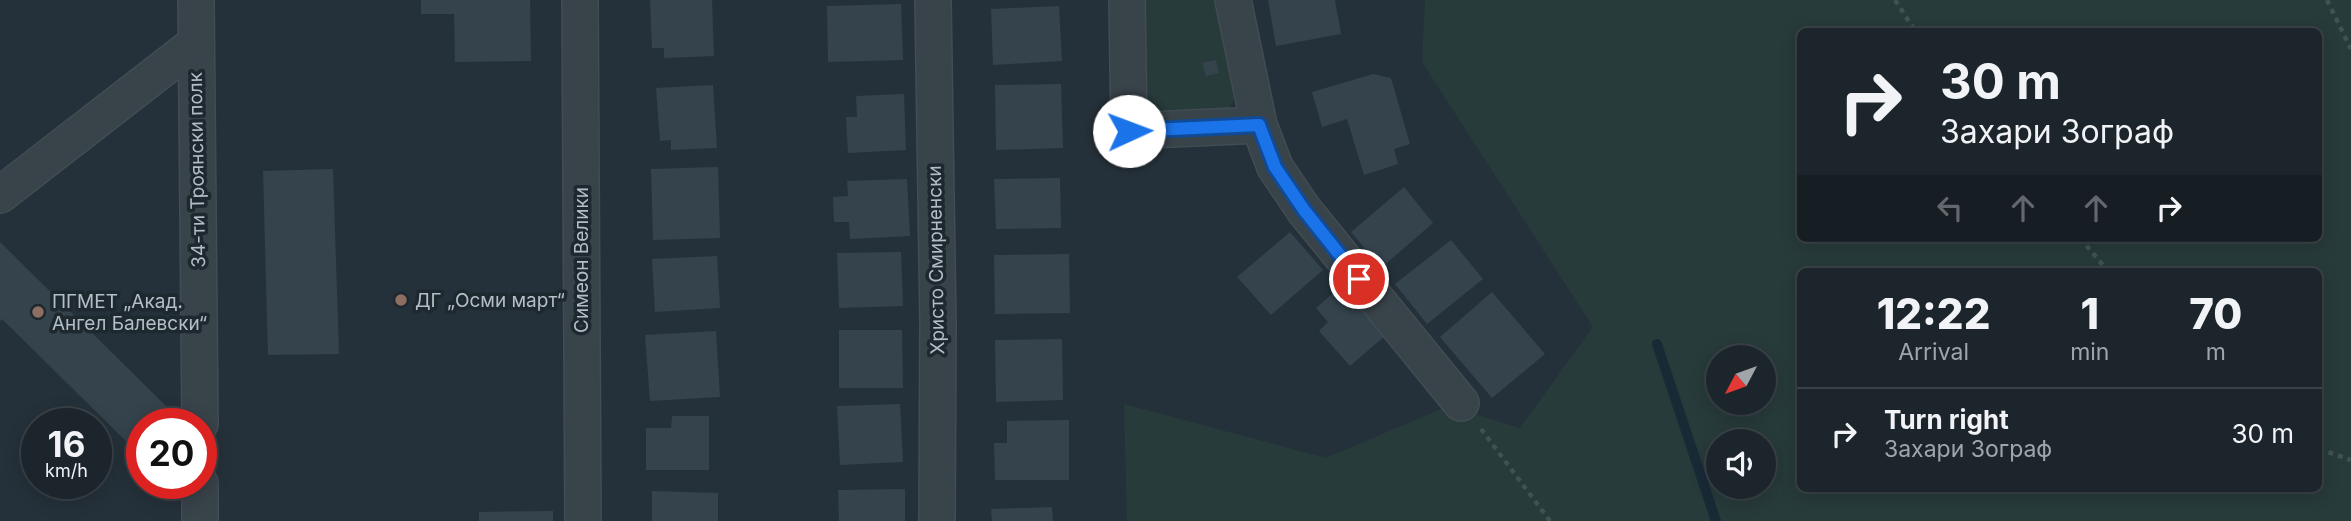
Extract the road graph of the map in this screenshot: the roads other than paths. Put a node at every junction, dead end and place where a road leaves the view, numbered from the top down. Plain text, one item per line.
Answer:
1 (196, 0) edge
2 (580, 0) edge
3 (933, 0) edge
4 (1127, 0) edge
5 (1233, 0) edge
6 (196, 43) junction
7 (1259, 125) junction
8 (0, 195) edge
9 (1461, 403) road end
10 (200, 408) edge
11 (200, 499) edge
12 (200, 521) edge
13 (583, 521) edge
14 (937, 521) edge

1 - 6 street, 34-ти Троянски полк
2 - 13 street, Симеон Велики
3 - 14 street, Христо Смирненски
4 - 7 street
5 - 7 street
6 - 8 street
6 - 10 street, 34-ти Троянски полк
7 - 9 street
11 - 12 street

